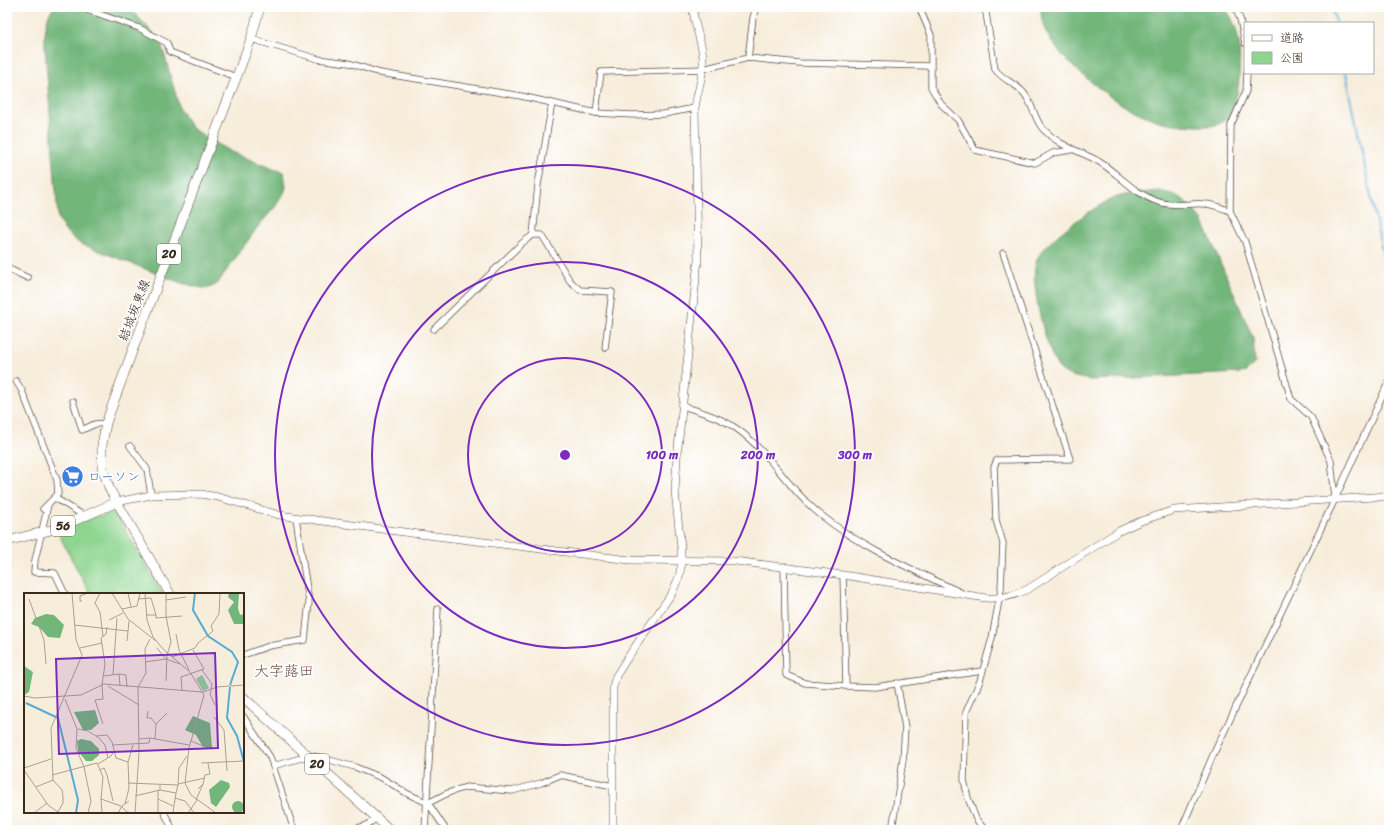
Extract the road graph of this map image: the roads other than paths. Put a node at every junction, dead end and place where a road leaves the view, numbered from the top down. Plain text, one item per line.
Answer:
1 (260, 7) edge
2 (693, 7) edge
3 (756, 7) edge
4 (919, 7) edge
5 (985, 7) edge
6 (1235, 7) edge
7 (88, 10) dead end
8 (1244, 38) edge
9 (251, 39) junction
10 (748, 58) junction
11 (930, 66) junction
12 (703, 70) junction
13 (1247, 74) edge
14 (236, 77) junction
15 (552, 103) junction
16 (695, 108) junction
17 (596, 113) junction
18 (1071, 150) junction
19 (1230, 211) junction
20 (533, 235) junction
21 (1003, 253) dead end
22 (7, 268) edge
23 (28, 278) dead end
24 (434, 329) dead end
25 (606, 348) dead end
26 (16, 381) dead end
27 (1389, 381) edge
28 (73, 401) dead end
29 (682, 406) junction
30 (106, 423) junction
31 (130, 446) dead end
32 (151, 495) junction
33 (1389, 496) edge
34 (55, 498) junction
35 (1335, 499) junction
36 (117, 502) junction
37 (48, 505) junction
38 (43, 508) dead end
39 (86, 517) junction
40 (296, 518) junction
41 (42, 534) junction
42 (7, 540) edge
43 (682, 561) junction
44 (784, 566) junction
45 (843, 575) junction
46 (65, 593) edge
47 (169, 593) edge
48 (970, 596) junction
49 (999, 599) junction
50 (438, 609) dead end
51 (244, 655) edge
52 (982, 671) junction
53 (897, 684) junction
54 (846, 686) junction
55 (244, 698) edge
56 (244, 718) edge
57 (308, 756) junction
58 (273, 766) junction
59 (613, 786) junction
60 (428, 803) junction
61 (164, 813) edge
62 (377, 818) junction
63 (173, 830) edge
64 (294, 830) edge
65 (351, 830) edge
66 (390, 830) edge
67 (425, 830) edge
68 (446, 830) edge
69 (613, 830) edge
70 (892, 830) edge
71 (985, 830) edge
72 (1180, 830) edge

1 - 9 main road, 結城坂東線 / 20
2 - 12 street
3 - 10 street
4 - 11 street
5 - 18 street
6 - 8 street
7 - 14 street
9 - 14 main road, 結城坂東線 / 20
9 - 15 street
10 - 11 street
10 - 12 street
11 - 18 street
12 - 16 street
12 - 17 street
13 - 19 street
14 - 30 main road, 結城坂東線 / 20
15 - 17 street
15 - 20 street
16 - 17 street
16 - 29 street
18 - 19 street
19 - 35 street
20 - 24 street
20 - 25 street
21 - 49 street
22 - 23 street
26 - 34 street
27 - 35 street
28 - 30 street
29 - 43 street
29 - 48 street
30 - 36 main road, 結城坂東線 / 20
31 - 32 street
32 - 36 street
32 - 40 street
33 - 35 street
34 - 37 street
34 - 39 street
35 - 49 street
35 - 72 street
36 - 39 main road, 56
36 - 47 main road, 結城坂東線 / 20
37 - 38 street
37 - 41 street
39 - 41 main road, 56
40 - 43 street
40 - 51 street
41 - 42 main road, 56
41 - 46 street
43 - 44 street
43 - 59 street
44 - 45 street
44 - 54 street
45 - 48 street
45 - 54 street
48 - 49 street
49 - 52 street
50 - 60 street
52 - 53 street
52 - 71 street
53 - 54 street
53 - 70 street
55 - 57 main road, 20
56 - 58 street
57 - 58 street
57 - 60 street
57 - 62 main road, 20
58 - 64 street
59 - 60 street
59 - 69 street
60 - 67 street
60 - 68 street
61 - 63 street
62 - 65 street
62 - 66 main road, 20

